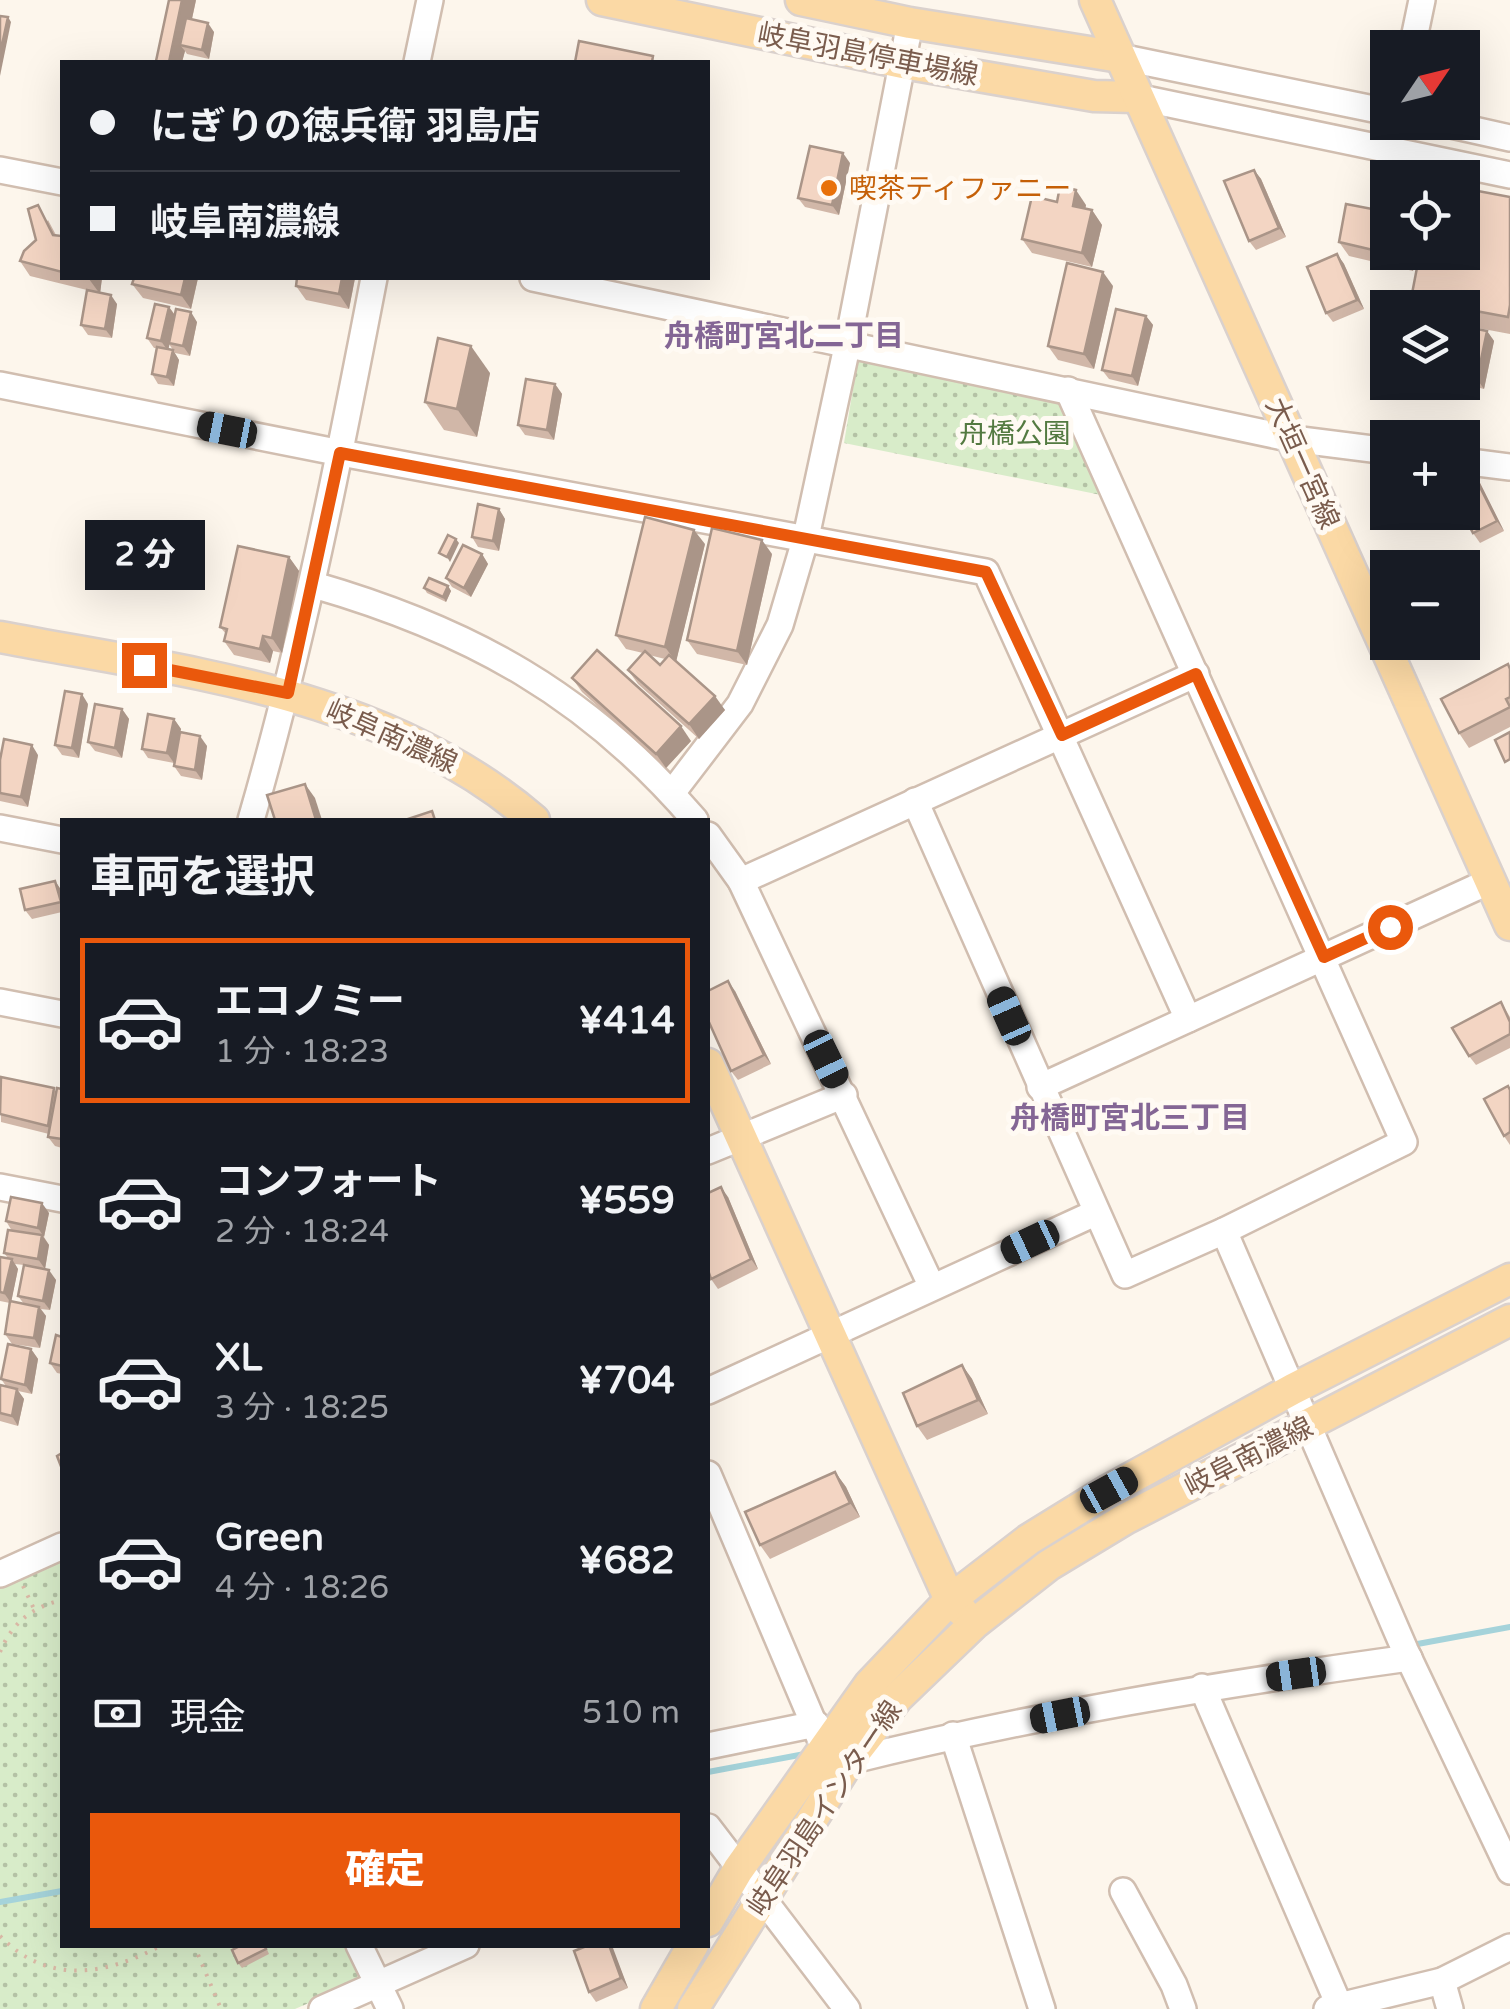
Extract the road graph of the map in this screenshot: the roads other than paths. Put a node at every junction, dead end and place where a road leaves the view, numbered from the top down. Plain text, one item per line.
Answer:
1 (430, 0) edge
2 (602, 0) edge
3 (800, 0) edge
4 (1095, 0) edge
5 (1422, 0) edge
6 (910, 23) junction
7 (1416, 30) edge
8 (1120, 58) junction
9 (417, 60) edge
10 (903, 63) junction
11 (1136, 97) junction
12 (1370, 108) edge
13 (1480, 131) edge
14 (1510, 138) edge
15 (1394, 140) edge
16 (1392, 150) junction
17 (0, 170) edge
18 (1510, 175) edge
19 (60, 182) edge
20 (374, 280) edge
21 (543, 280) edge
22 (848, 342) junction
23 (0, 384) edge
24 (1068, 390) junction
25 (1292, 439) junction
26 (1370, 449) edge
27 (340, 453) junction
28 (1480, 463) edge
29 (1510, 467) edge
30 (806, 537) junction
31 (314, 585) junction
32 (0, 636) edge
33 (1196, 674) junction
34 (288, 693) junction
35 (1062, 735) junction
36 (672, 793) junction
37 (915, 802) junction
38 (252, 818) edge
39 (531, 818) edge
40 (694, 818) edge
41 (0, 828) edge
42 (710, 838) edge
43 (60, 840) edge
44 (741, 881) junction
45 (1490, 882) junction
46 (1510, 926) edge
47 (1324, 957) junction
48 (0, 1002) edge
49 (60, 1014) edge
50 (1188, 1019) junction
51 (710, 1068) edge
52 (1040, 1087) junction
53 (844, 1094) junction
54 (742, 1137) junction
55 (710, 1150) edge
56 (0, 1187) edge
57 (60, 1199) edge
58 (1096, 1213) junction
59 (1224, 1231) junction
60 (1510, 1279) edge
61 (932, 1287) junction
62 (1510, 1320) edge
63 (828, 1334) junction
64 (710, 1384) edge
65 (1293, 1389) junction
66 (1309, 1425) junction
67 (710, 1478) edge
68 (60, 1547) edge
69 (10, 1576) edge
70 (950, 1600) junction
71 (975, 1623) junction
72 (1407, 1654) junction
73 (1202, 1688) junction
74 (883, 1691) junction
75 (953, 1736) junction
76 (710, 1746) edge
77 (834, 1747) junction
78 (710, 1830) edge
79 (738, 1870) junction
80 (1510, 1871) edge
81 (1123, 1891) dead end
82 (761, 1899) junction
83 (710, 1918) edge
84 (360, 1948) edge
85 (459, 1948) edge
86 (691, 1948) edge
87 (1510, 1948) edge
88 (1442, 1980) junction
89 (378, 1984) junction
90 (1333, 2007) edge
91 (322, 2009) edge
92 (390, 2009) edge
93 (656, 2009) edge
94 (693, 2009) edge
95 (847, 2009) edge
96 (1042, 2009) edge
97 (1183, 2009) edge
98 (1450, 2009) edge

1 - 9 street
2 - 10 main road, 岐阜羽島停車場線
3 - 6 main road, 岐阜羽島停車場線
4 - 8 main road, 大垣一宮線
5 - 7 street
6 - 8 main road, 岐阜羽島停車場線
6 - 10 street
8 - 11 main road, 大垣一宮線
8 - 12 street
10 - 11 main road, 岐阜羽島停車場線
10 - 22 street
11 - 16 street
11 - 25 main road, 大垣一宮線
13 - 14 street
15 - 16 street
16 - 18 street
17 - 19 street
20 - 27 street
21 - 22 street
22 - 24 street
22 - 30 street
23 - 27 street
24 - 25 street
24 - 33 street
25 - 26 street
25 - 45 main road, 大垣一宮線
27 - 30 street
27 - 31 street
28 - 29 street
30 - 35 street
30 - 36 street
31 - 34 street
31 - 36 street
32 - 34 main road, 岐阜南濃線
33 - 35 street
33 - 47 street
34 - 38 street
34 - 39 main road, 岐阜南濃線
35 - 37 street
35 - 50 street
36 - 40 street
37 - 44 street
37 - 52 street
41 - 43 street
42 - 44 street
44 - 53 street
45 - 46 main road, 大垣一宮線
45 - 47 street
47 - 50 street
47 - 59 street
48 - 49 street
50 - 52 street
51 - 54 main road
52 - 58 street
53 - 54 street
53 - 61 street
54 - 55 street
54 - 63 main road
56 - 57 street
58 - 59 street
58 - 61 street
59 - 65 street
60 - 65 main road, 岐阜南濃線
61 - 63 street
62 - 66 main road, 岐阜南濃線
63 - 64 street
63 - 70 main road
65 - 66 street
65 - 70 main road, 岐阜南濃線
66 - 71 main road, 岐阜南濃線
66 - 72 street
67 - 77 street
68 - 69 street
70 - 71 main road
70 - 74 main road, 岐阜羽島インター線
71 - 74 main road, 岐阜羽島インター線
72 - 73 street
72 - 80 street
73 - 75 street
73 - 90 street
74 - 77 main road, 岐阜羽島インター線
75 - 77 street
75 - 96 street
76 - 77 street
77 - 79 main road, 岐阜羽島インター線
77 - 82 main road, 岐阜羽島インター線
78 - 79 street
79 - 82 street
79 - 83 main road, 岐阜羽島インター線
81 - 97 street
82 - 94 main road, 岐阜羽島インター線
82 - 95 street
84 - 89 street
85 - 89 street
86 - 93 main road
87 - 88 street
88 - 90 street
88 - 98 street
89 - 91 street
89 - 92 street

